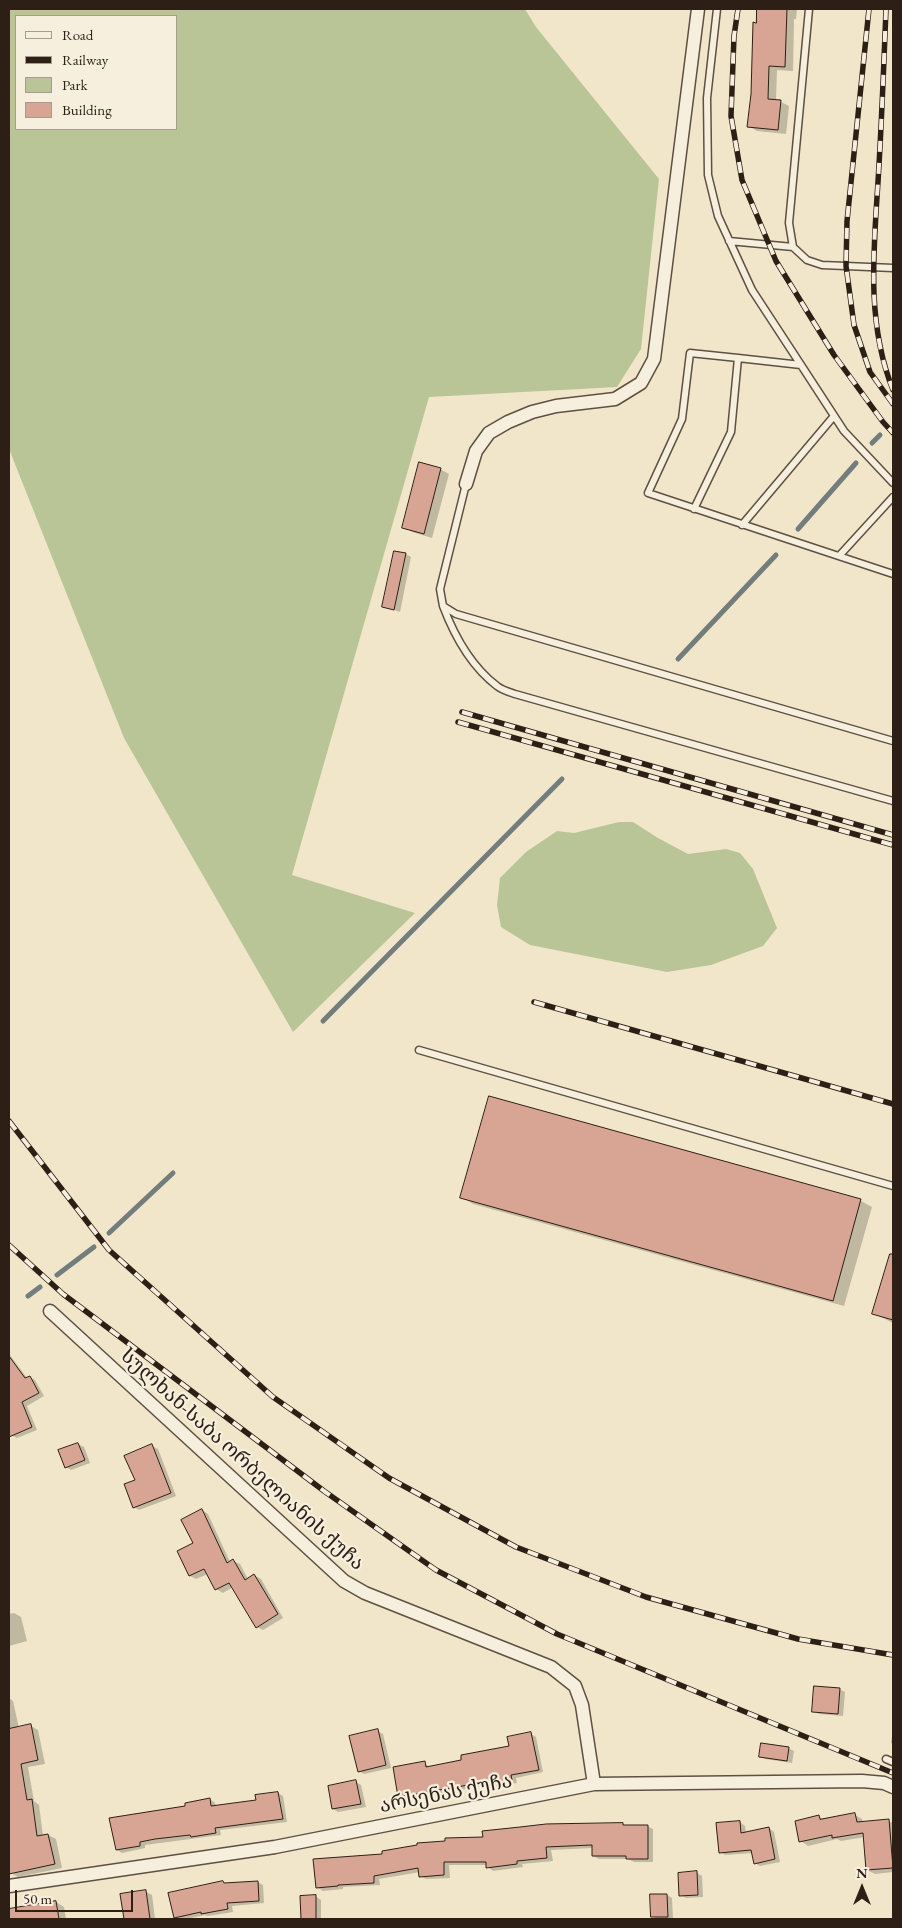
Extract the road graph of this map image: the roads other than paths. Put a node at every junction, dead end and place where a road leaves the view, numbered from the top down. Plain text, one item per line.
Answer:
1 (698, 9) edge
2 (717, 9) edge
3 (809, 9) edge
4 (729, 241) junction
5 (793, 247) junction
6 (893, 268) edge
7 (738, 358) junction
8 (801, 365) junction
9 (834, 416) junction
10 (893, 483) edge
11 (466, 484) joint
12 (893, 497) edge
13 (694, 509) junction
14 (742, 525) junction
15 (839, 556) junction
16 (892, 572) edge
17 (442, 606) junction
18 (893, 741) edge
19 (893, 801) edge
20 (419, 1050) dead end
21 (893, 1186) edge
22 (50, 1311) dead end
23 (886, 1759) dead end
24 (893, 1762) edge
25 (594, 1784) junction
26 (893, 1787) edge
27 (9, 1886) edge

1 - 11 street
2 - 4 lane
3 - 5 lane
4 - 5 lane
4 - 8 lane
5 - 6 lane
7 - 8 lane
7 - 13 lane
7 - 13 lane
8 - 9 lane
9 - 10 lane
9 - 14 lane
11 - 17 lane
12 - 15 lane
13 - 14 lane
14 - 15 lane
15 - 16 lane
17 - 18 lane
17 - 19 lane
20 - 21 lane
22 - 25 street, სულხან-საბა ორბელიანის ქუჩა
23 - 24 lane
25 - 26 street, არსენას ქუჩა
25 - 27 street, არსენას ქუჩა

